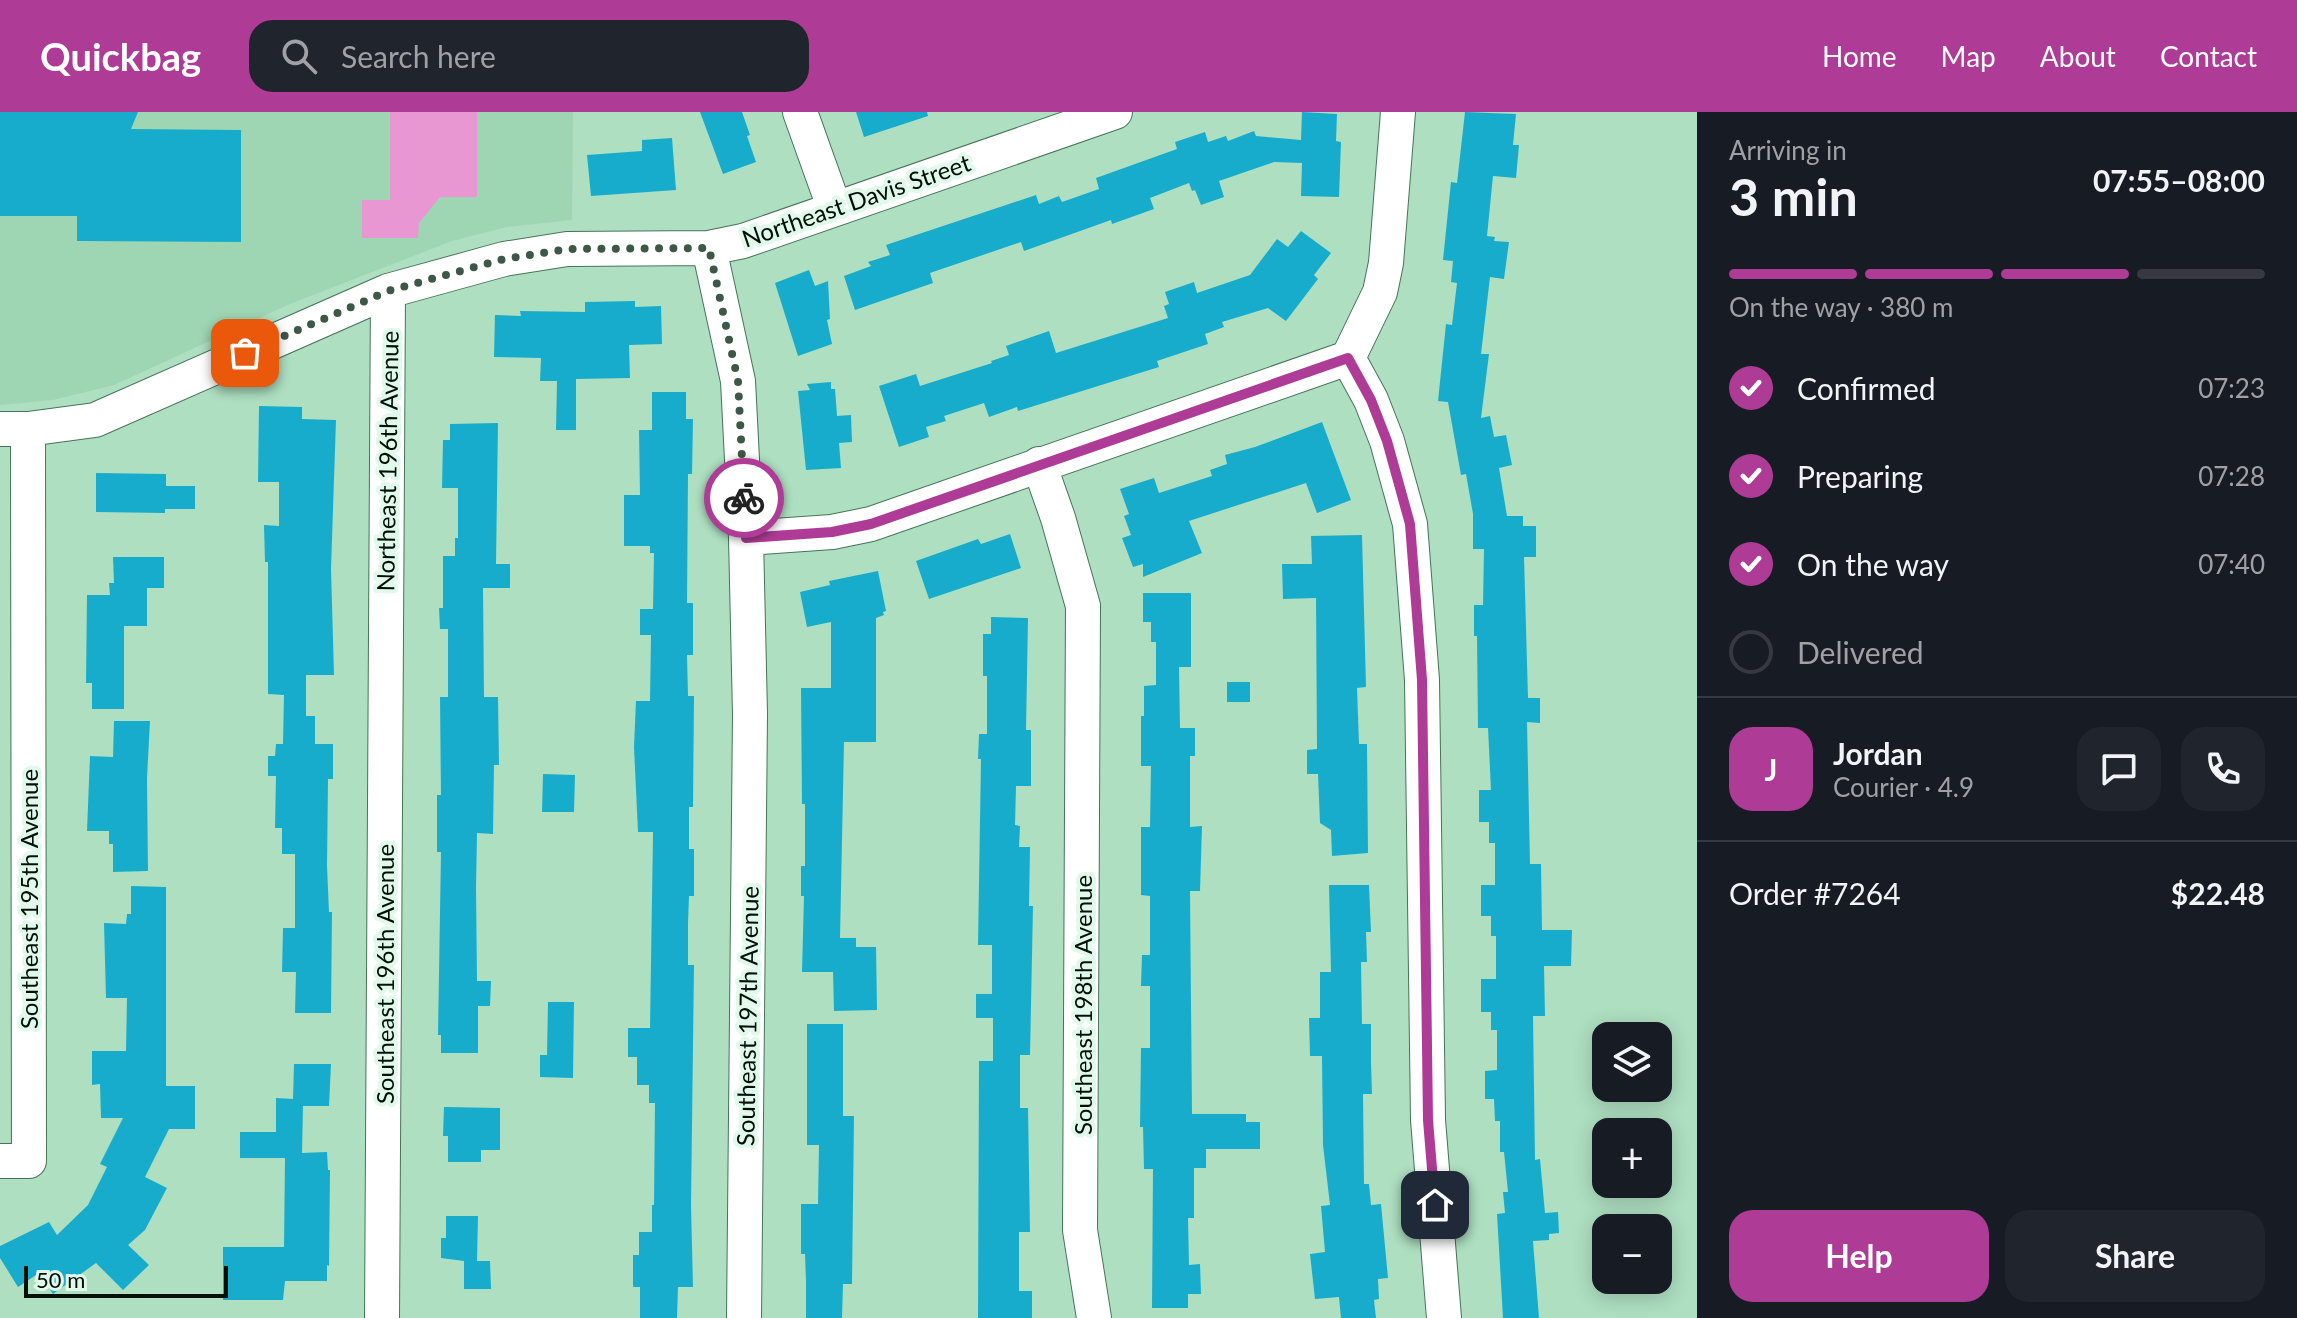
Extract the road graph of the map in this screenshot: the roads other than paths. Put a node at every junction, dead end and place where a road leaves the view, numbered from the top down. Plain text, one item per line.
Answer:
1 (800, 112) edge
2 (1115, 112) edge
3 (1398, 112) edge
4 (834, 207) junction
5 (709, 248) junction
6 (388, 291) junction
7 (1348, 358) junction
8 (14, 429) edge
9 (1039, 464) junction
10 (746, 538) junction
11 (385, 630) joint
12 (14, 1161) edge
13 (382, 1318) edge
14 (744, 1318) edge
15 (1094, 1318) edge
16 (1444, 1318) edge

1 - 4 street
2 - 4 street, Northeast Davis Street
3 - 7 street
4 - 5 street, Northeast Davis Street
5 - 6 street, Northeast Davis Street
5 - 10 street, Southeast 197th Avenue
6 - 8 street, Northeast Davis Street
6 - 11 street, Northeast 196th Avenue
7 - 9 street
7 - 16 street
8 - 12 street, Southeast 195th Avenue
9 - 10 street
9 - 15 street, Southeast 198th Avenue
10 - 14 street, Southeast 197th Avenue
11 - 13 street, Southeast 196th Avenue

